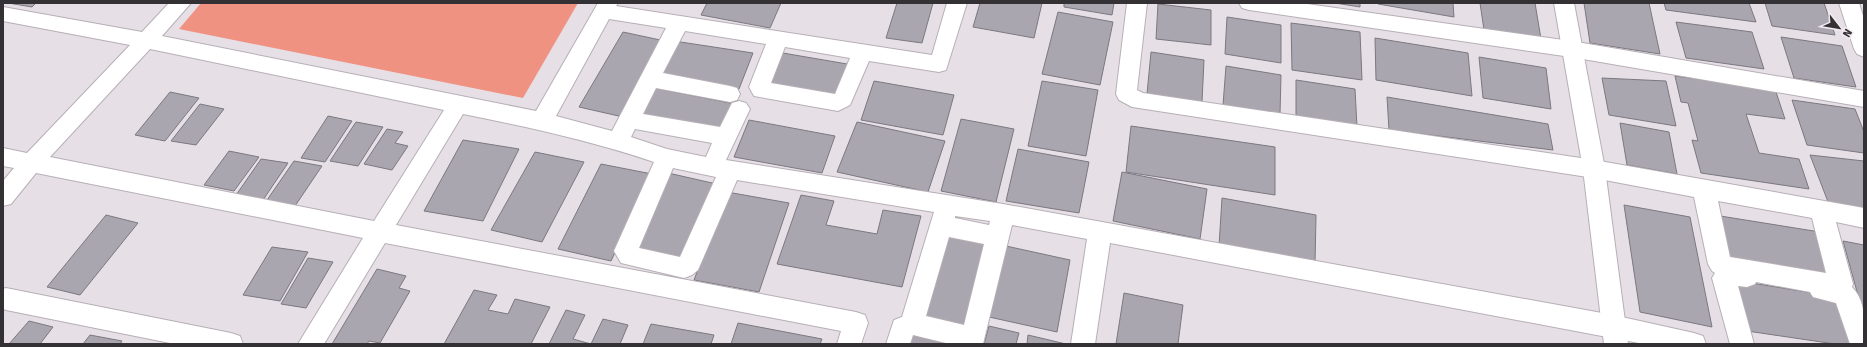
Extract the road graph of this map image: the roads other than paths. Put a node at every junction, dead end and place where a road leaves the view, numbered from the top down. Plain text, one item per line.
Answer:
1 (181, 3) edge
2 (957, 3) edge
3 (1137, 3) edge
4 (1249, 3) edge
5 (1564, 3) edge
6 (1849, 3) edge
7 (606, 7) edge
8 (3, 14) edge
9 (677, 28) junction
10 (146, 40) junction
11 (771, 43) junction
12 (1571, 49) junction
13 (1864, 50) edge
14 (861, 58) junction
15 (752, 73) dead end
16 (650, 79) junction
17 (1864, 99) edge
18 (458, 105) junction
19 (629, 120) junction
20 (542, 121) junction
21 (726, 136) junction
22 (618, 141) junction
23 (3, 157) edge
24 (31, 163) junction
25 (665, 163) junction
26 (1594, 169) junction
27 (723, 173) junction
28 (1704, 189) junction
29 (3, 197) edge
30 (1821, 210) junction
31 (1003, 214) junction
32 (944, 216) junction
33 (1864, 218) edge
34 (380, 232) junction
35 (1100, 232) junction
36 (998, 237) junction
37 (662, 262) junction
38 (652, 283) junction
39 (6, 298) dead end
40 (912, 324) junction
41 (1615, 335) edge
42 (971, 341) edge
43 (231, 344) edge
44 (310, 344) edge
45 (849, 344) edge
46 (898, 344) edge
47 (1083, 344) edge
48 (1694, 344) edge
49 (1742, 344) edge
50 (1862, 344) edge

1 - 10 street
2 - 14 street
3 - 26 street
4 - 12 street
5 - 12 street
6 - 13 street
7 - 9 street
7 - 20 street
8 - 10 street
9 - 11 street
9 - 16 street
10 - 18 street
10 - 24 street
11 - 14 street
11 - 14 street
11 - 15 street
12 - 17 street
12 - 26 street
16 - 19 street
16 - 21 street
18 - 20 street
18 - 34 street
19 - 21 street
19 - 22 street
20 - 22 street
21 - 27 street
22 - 25 street
23 - 24 street
24 - 29 street
24 - 34 street
25 - 27 street
25 - 37 street
26 - 28 street
26 - 41 street
27 - 32 street
27 - 37 street
28 - 30 street
28 - 30 street
30 - 33 street
31 - 32 street
31 - 35 street
31 - 36 street
32 - 36 street
32 - 40 street
34 - 38 street
34 - 44 street
35 - 41 street
35 - 47 street
36 - 42 street
37 - 38 street
38 - 45 street
39 - 43 street
40 - 42 street
40 - 46 street
41 - 48 street
49 - 50 street

